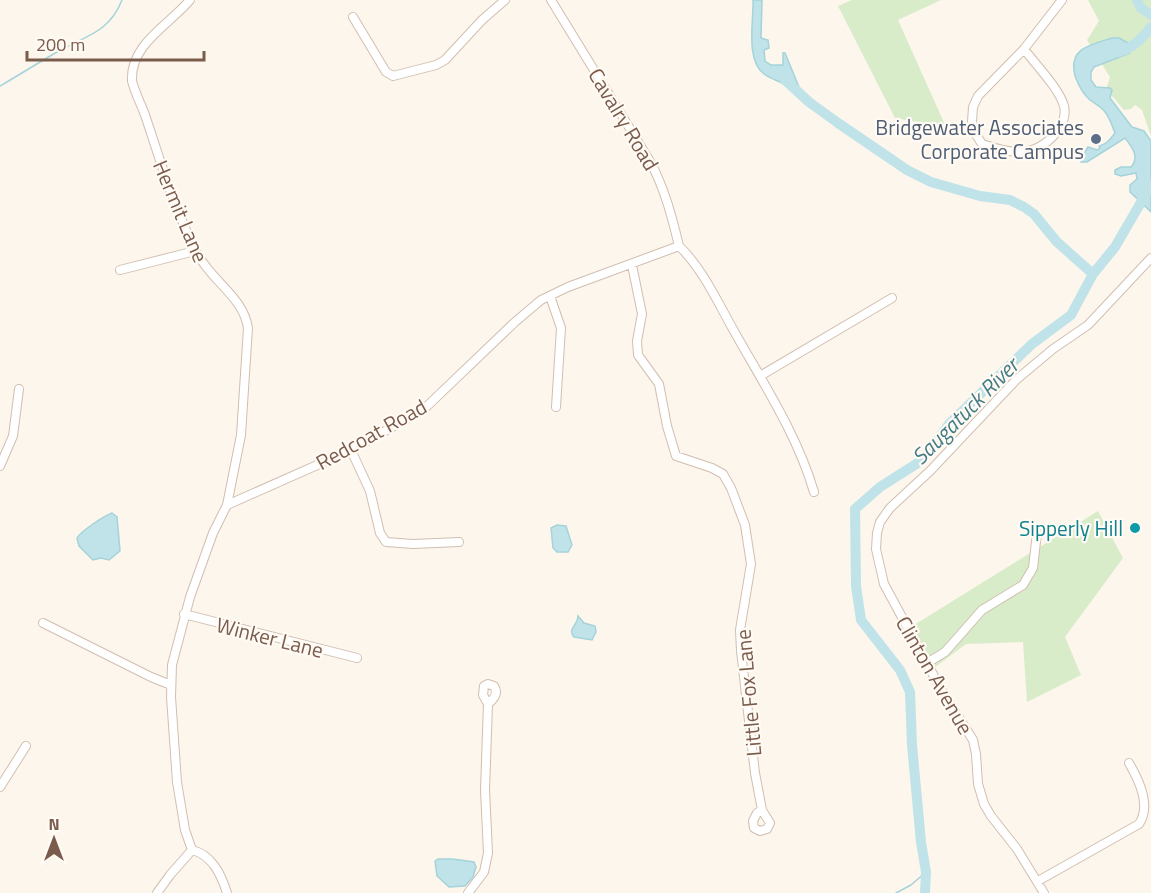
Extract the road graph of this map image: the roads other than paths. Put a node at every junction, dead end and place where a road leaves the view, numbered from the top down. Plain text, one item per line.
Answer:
1 (190, 0) edge
2 (505, 0) edge
3 (551, 0) edge
4 (1062, 0) edge
5 (353, 17) dead end
6 (1024, 49) junction
7 (680, 246) junction
8 (195, 251) junction
9 (1151, 258) edge
10 (632, 265) junction
11 (120, 270) dead end
12 (550, 296) junction
13 (892, 298) dead end
14 (760, 376) junction
15 (19, 389) dead end
16 (556, 407) dead end
17 (351, 450) junction
18 (0, 466) edge
19 (814, 492) dead end
20 (227, 505) junction
21 (1037, 533) dead end
22 (459, 542) dead end
23 (184, 614) junction
24 (43, 623) dead end
25 (357, 658) dead end
26 (927, 663) junction
27 (171, 685) junction
28 (488, 704) dead end
29 (26, 746) dead end
30 (1129, 763) dead end
31 (0, 787) edge
32 (762, 810) dead end
33 (192, 850) junction
34 (1038, 882) junction
35 (157, 893) edge
36 (227, 893) edge
37 (468, 893) edge
38 (1044, 893) edge

1 - 8 street, Hermit Lane
2 - 5 street
3 - 7 street, Cavalry Road
4 - 6 street
6 - 6 street
7 - 10 street, Redcoat Road
7 - 14 street
8 - 11 street
8 - 20 street, Hermit Lane
9 - 26 street, Clinton Avenue
10 - 12 street, Redcoat Road
10 - 32 street, Little Fox Lane
12 - 16 street
12 - 17 street, Redcoat Road
13 - 14 street
14 - 19 street
15 - 18 street
17 - 20 street, Redcoat Road
17 - 22 street
20 - 23 street
21 - 26 street
23 - 25 street, Winker Lane
23 - 27 street
24 - 27 street
26 - 34 street, Clinton Avenue
27 - 33 street
28 - 37 street
29 - 31 street
30 - 34 street
33 - 35 street
33 - 36 street
34 - 38 street, Clinton Avenue

